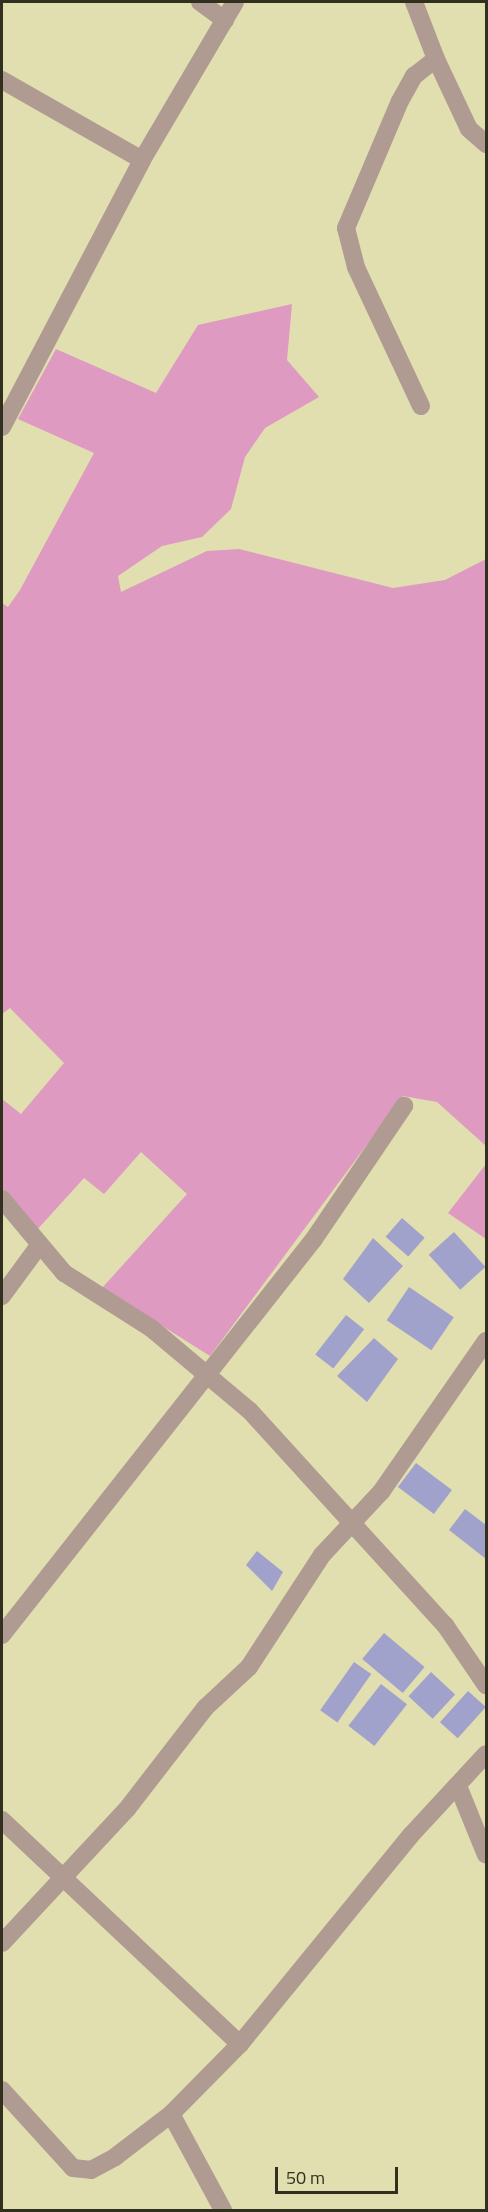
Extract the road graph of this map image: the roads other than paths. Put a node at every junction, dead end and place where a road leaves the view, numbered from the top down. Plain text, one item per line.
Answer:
1 (200, 2) edge
2 (235, 2) edge
3 (414, 2) edge
4 (225, 20) junction
5 (436, 58) junction
6 (2, 80) edge
7 (486, 144) edge
8 (142, 160) junction
9 (421, 406) dead end
10 (2, 427) edge
11 (404, 1106) dead end
12 (2, 1199) edge
13 (38, 1247) junction
14 (2, 1296) edge
15 (486, 1341) edge
16 (207, 1376) junction
17 (352, 1527) junction
18 (2, 1635) edge
19 (486, 1685) edge
20 (486, 1754) edge
21 (458, 1786) junction
22 (2, 1820) edge
23 (486, 1855) edge
24 (63, 1880) junction
25 (2, 1943) edge
26 (240, 2044) junction
27 (2, 2090) edge
28 (171, 2114) junction
29 (223, 2211) edge

1 - 4 street
2 - 4 street
3 - 5 street
4 - 8 street
5 - 7 street
5 - 9 street
6 - 8 street
8 - 10 street
11 - 16 street
12 - 13 street
13 - 14 street
13 - 16 street
15 - 17 street
16 - 17 street
16 - 18 street
17 - 19 street
17 - 24 street
20 - 21 street
21 - 23 street
21 - 26 street
22 - 24 street
24 - 25 street
24 - 26 street
26 - 28 street
27 - 28 street
28 - 29 street

